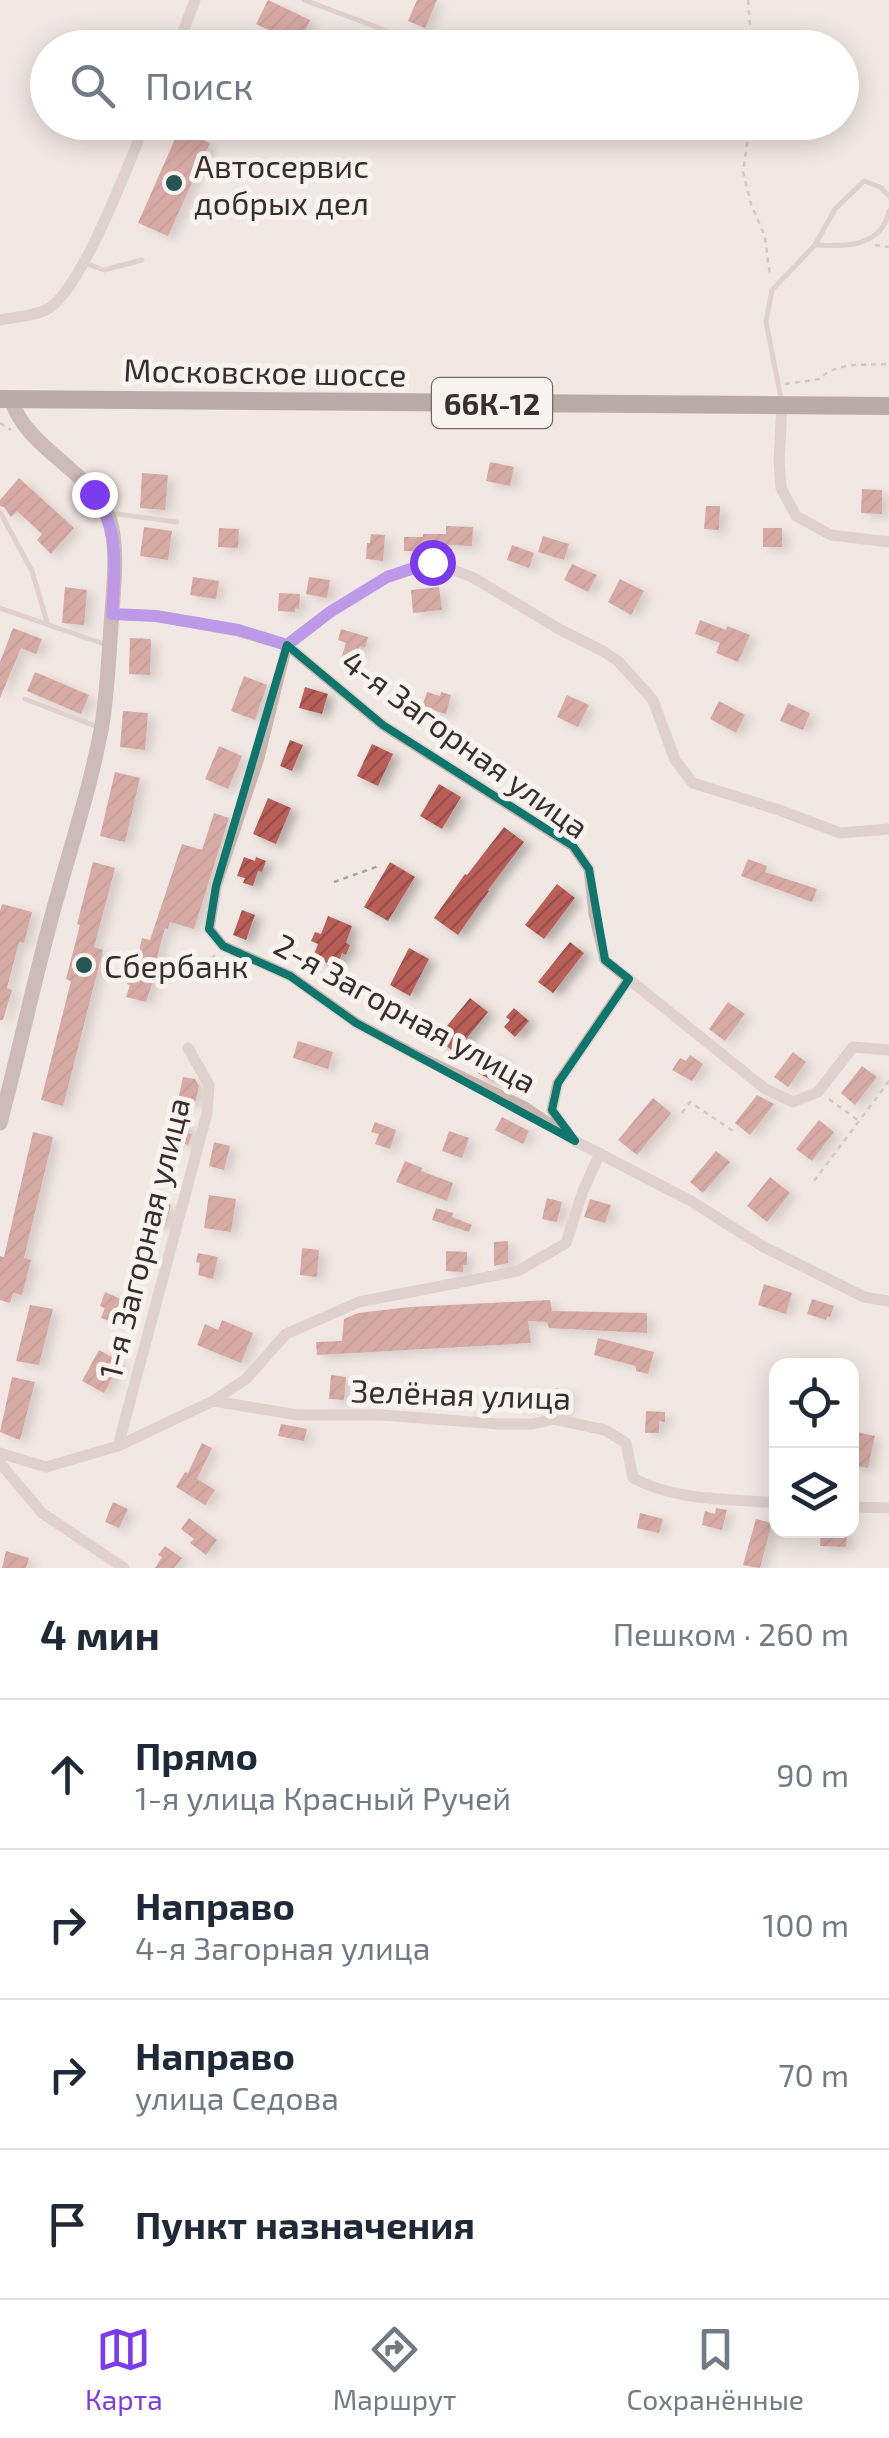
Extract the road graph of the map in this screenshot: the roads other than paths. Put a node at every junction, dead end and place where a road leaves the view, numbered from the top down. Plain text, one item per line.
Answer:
1 (195, 0) edge
2 (304, 0) edge
3 (184, 30) edge
4 (385, 30) edge
5 (138, 140) edge
6 (889, 196) edge
7 (889, 212) edge
8 (815, 245) junction
9 (142, 260) dead end
10 (85, 263) junction
11 (0, 320) edge
12 (5, 399) edge
13 (782, 406) junction
14 (889, 406) edge
15 (0, 512) edge
16 (109, 518) junction
17 (177, 522) dead end
18 (889, 542) edge
19 (0, 608) edge
20 (112, 614) junction
21 (47, 622) junction
22 (110, 645) junction
23 (287, 645) junction
24 (25, 699) dead end
25 (101, 728) junction
26 (889, 829) edge
27 (629, 978) junction
28 (188, 1048) dead end
29 (889, 1050) edge
30 (0, 1122) edge
31 (575, 1141) junction
32 (600, 1153) junction
33 (889, 1301) edge
34 (213, 1401) junction
35 (118, 1446) junction
36 (0, 1453) edge
37 (0, 1463) edge
38 (769, 1503) edge
39 (859, 1507) edge
40 (889, 1508) edge
41 (124, 1568) edge

1 - 3 street
2 - 4 lane
5 - 10 street
6 - 8 lane
7 - 8 lane
8 - 13 lane
9 - 10 lane
10 - 11 street
12 - 13 main road, Московское шоссе / 66К-12
12 - 16 street
13 - 14 main road, Московское шоссе / 66К-12
13 - 18 street
15 - 21 lane
16 - 17 lane
16 - 20 street
19 - 21 lane
20 - 22 street
20 - 23 street, 4-я Загорная улица
21 - 22 lane
22 - 25 street
23 - 26 street
23 - 27 street, 4-я Загорная улица
23 - 31 street, 2-я Загорная улица
24 - 25 lane
25 - 30 street
27 - 29 street, 4-я Загорная улица
27 - 31 street
28 - 35 street, 1-я Загорная улица
31 - 32 street, 2-я Загорная улица
32 - 33 street, 2-я Загорная улица
32 - 34 street
34 - 35 street
34 - 38 street, Зелёная улица
35 - 36 street
37 - 41 street
39 - 40 street

